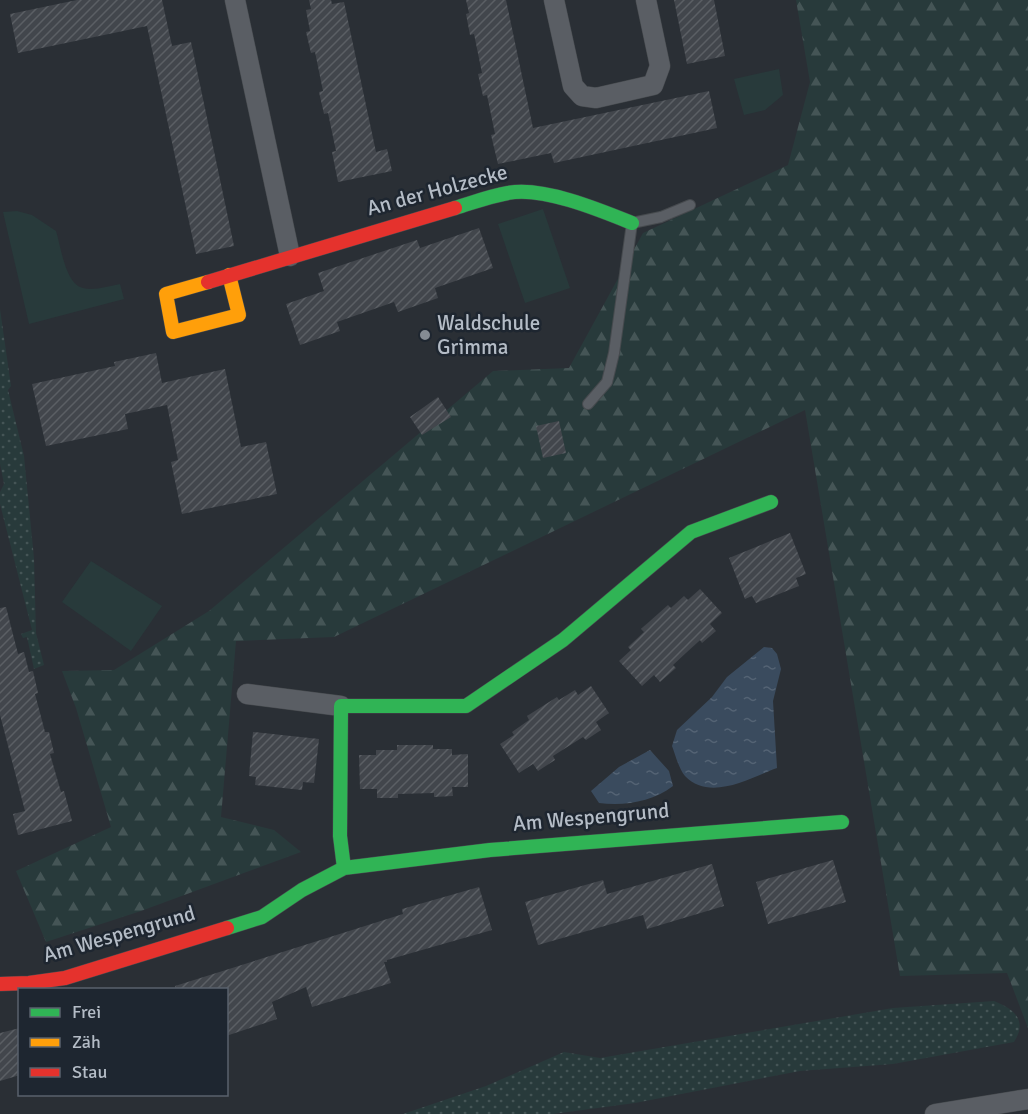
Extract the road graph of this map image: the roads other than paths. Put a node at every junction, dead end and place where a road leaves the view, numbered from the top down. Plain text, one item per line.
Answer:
1 (235, 0) edge
2 (554, 0) edge
3 (646, 0) edge
4 (690, 206) dead end
5 (632, 223) junction
6 (290, 256) junction
7 (229, 275) junction
8 (588, 404) dead end
9 (771, 502) dead end
10 (247, 694) dead end
11 (341, 706) junction
12 (842, 822) dead end
13 (344, 868) junction
14 (0, 984) edge
15 (1028, 1099) edge
16 (935, 1114) edge

1 - 6 street
2 - 3 street
4 - 5 lane
5 - 6 street, An der Holzecke
5 - 8 lane
6 - 7 street, An der Holzecke
7 - 7 street, An der Holzecke
9 - 11 street
10 - 11 street
11 - 13 street
12 - 13 street, Am Wespengrund
13 - 14 street, Am Wespengrund
15 - 16 street

